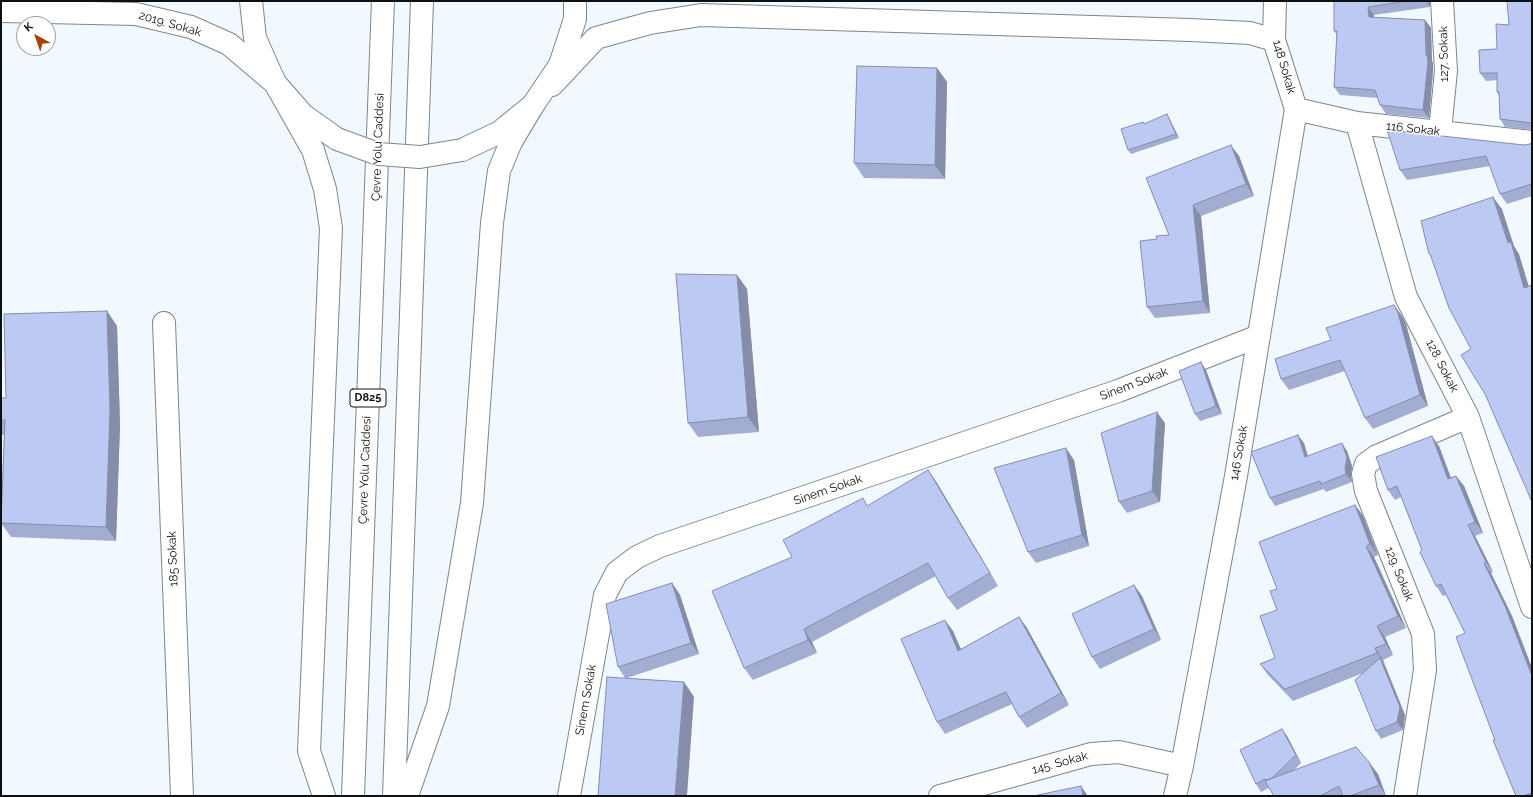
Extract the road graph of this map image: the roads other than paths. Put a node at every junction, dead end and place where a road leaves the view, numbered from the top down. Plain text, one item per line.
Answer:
1 (251, 1) edge
2 (383, 1) edge
3 (422, 1) edge
4 (575, 1) edge
5 (1274, 1) edge
6 (1442, 1) edge
7 (1, 11) edge
8 (1274, 40) junction
9 (275, 83) junction
10 (533, 105) junction
11 (1296, 109) junction
12 (1357, 123) junction
13 (1440, 131) junction
14 (1532, 142) edge
15 (164, 322) dead end
16 (1259, 336) junction
17 (1468, 417) junction
18 (1532, 608) edge
19 (1182, 766) junction
20 (182, 796) edge
21 (324, 796) edge
22 (353, 796) edge
23 (394, 796) edge
24 (408, 796) edge
25 (568, 796) edge
26 (940, 796) edge
27 (1175, 796) edge
28 (1405, 796) edge

1 - 9 main road
2 - 22 main road, Çevre Yolu Caddesi / D825
3 - 23 main road
4 - 10 main road
5 - 8 main road, 148 Sokak
6 - 13 main road, 127. Sokak
7 - 9 main road, 2019. Sokak
8 - 10 main road
8 - 11 main road, 148 Sokak
9 - 10 main road, bridge
9 - 21 main road
10 - 24 main road
11 - 12 main road, 116 Sokak
11 - 16 main road, 146 Sokak
12 - 13 main road, 116 Sokak
12 - 17 main road, 128. Sokak
13 - 14 main road, 116 Sokak
15 - 20 main road, 185 Sokak
16 - 19 main road, 146 Sokak
16 - 25 main road, Sinem Sokak
17 - 18 main road, 128. Sokak
17 - 28 main road, 129. Sokak
19 - 26 main road, 145. Sokak
19 - 27 main road, 146 Sokak

